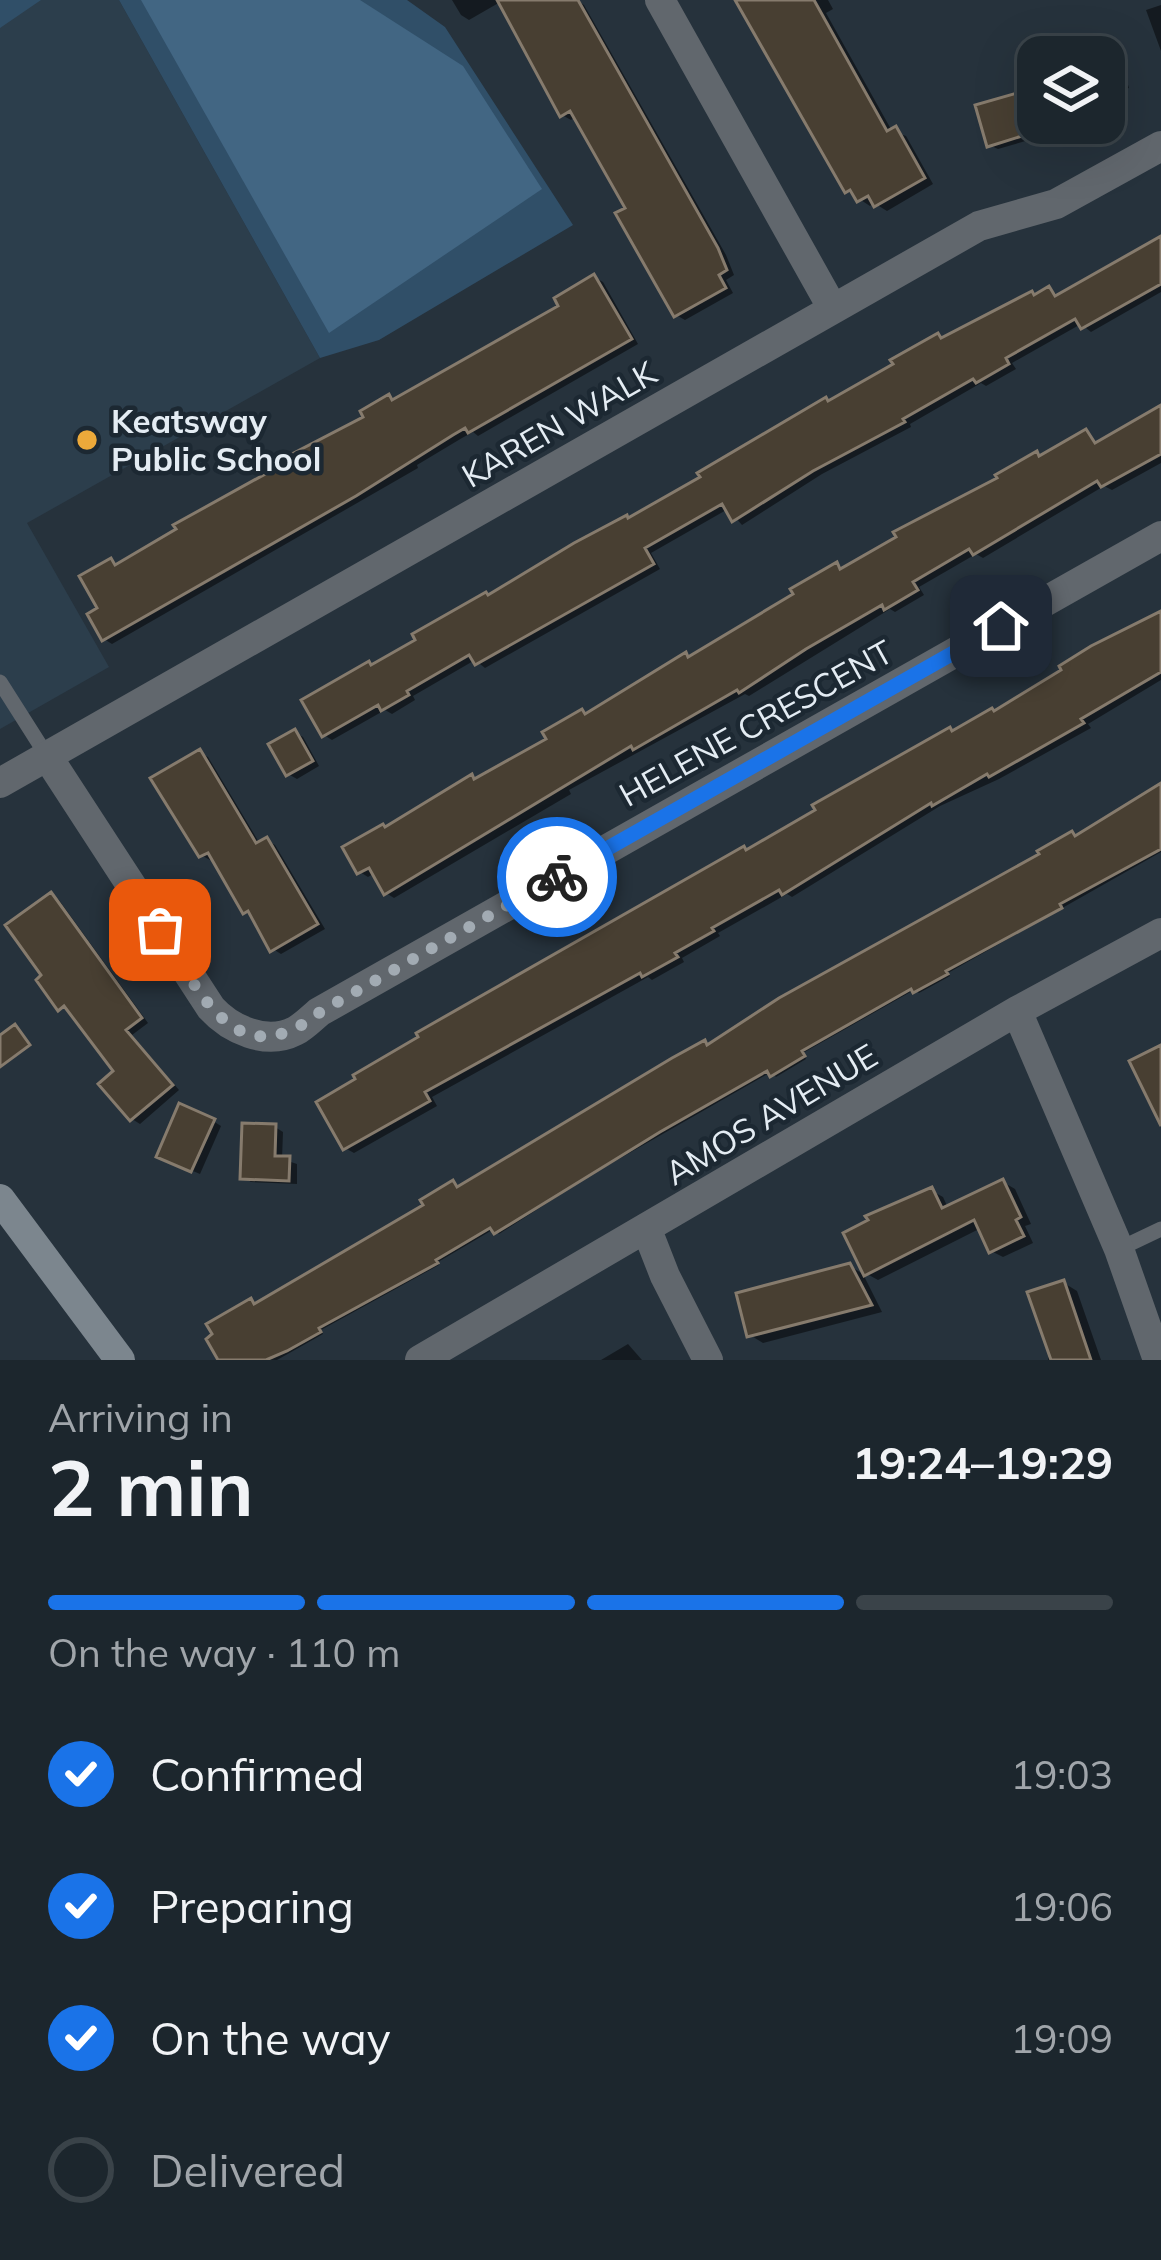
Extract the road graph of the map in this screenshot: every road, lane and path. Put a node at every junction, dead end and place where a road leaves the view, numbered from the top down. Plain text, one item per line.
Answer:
1 (660, 0) edge
2 (1161, 146) edge
3 (833, 310) junction
4 (1161, 536) edge
5 (0, 682) edge
6 (47, 756) junction
7 (0, 783) edge
8 (1161, 932) edge
9 (1017, 1011) junction
10 (0, 1199) edge
11 (1161, 1229) edge
12 (647, 1230) junction
13 (1118, 1249) junction
14 (120, 1360) edge
15 (420, 1360) edge
16 (708, 1360) edge
17 (1158, 1360) edge

1 - 3 street
2 - 3 street, KAREN WALK
3 - 6 street, KAREN WALK
4 - 6 street, HELENE CRESCENT
5 - 6 lane
6 - 7 street, KAREN WALK
8 - 9 street, AMOS AVENUE
9 - 12 street, AMOS AVENUE
9 - 13 street
10 - 14 street
11 - 13 lane
12 - 15 street, AMOS AVENUE
12 - 16 street
13 - 17 street

